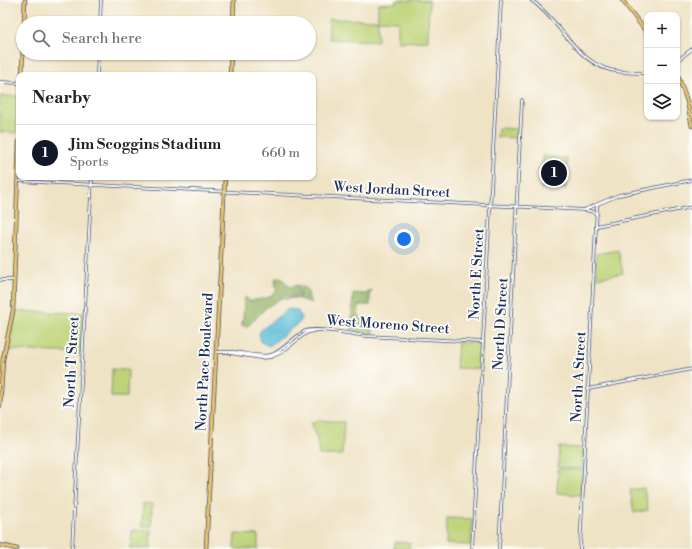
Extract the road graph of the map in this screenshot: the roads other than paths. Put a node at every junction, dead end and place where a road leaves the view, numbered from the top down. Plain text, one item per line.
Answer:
1 (25, 0) edge
2 (101, 0) edge
3 (234, 0) edge
4 (501, 0) edge
5 (531, 0) edge
6 (622, 0) edge
7 (24, 16) edge
8 (100, 16) edge
9 (233, 16) edge
10 (644, 29) edge
11 (692, 49) edge
12 (680, 58) edge
13 (23, 60) edge
14 (98, 60) edge
15 (231, 60) edge
16 (22, 72) edge
17 (97, 72) edge
18 (230, 72) edge
19 (644, 73) edge
20 (680, 81) edge
21 (0, 82) edge
22 (16, 83) edge
23 (522, 100) dead end
24 (692, 126) edge
25 (92, 180) edge
26 (225, 180) edge
27 (692, 180) edge
28 (18, 181) joint
29 (92, 184) junction
30 (224, 191) junction
31 (490, 205) junction
32 (597, 206) junction
33 (517, 207) junction
34 (692, 207) edge
35 (585, 210) junction
36 (596, 215) junction
37 (596, 226) junction
38 (0, 280) edge
39 (14, 280) junction
40 (483, 342) junction
41 (216, 352) junction
42 (692, 369) edge
43 (588, 389) junction
44 (0, 406) edge
45 (0, 545) edge
46 (17, 549) edge
47 (72, 549) edge
48 (206, 549) edge
49 (472, 549) edge
50 (499, 549) edge
51 (580, 549) edge

1 - 7 main road
2 - 8 street
3 - 9 main road
4 - 31 street, North E Street
5 - 19 street
6 - 10 main road
11 - 12 street
13 - 16 main road
14 - 17 street
15 - 18 main road
20 - 24 main road
21 - 22 street
23 - 33 street, North D Street
25 - 29 street, North T Street
26 - 30 main road, North Pace Boulevard
27 - 32 street
28 - 29 street, West Jordan Street
28 - 39 main road
29 - 30 street, West Jordan Street
29 - 47 street, North T Street
30 - 31 street, West Jordan Street
30 - 41 main road, North Pace Boulevard
31 - 33 street, West Jordan Street
31 - 40 street, North E Street
32 - 35 street
32 - 36 street, North A Street
33 - 35 street, West Jordan Street
33 - 50 street, North D Street
34 - 37 street
35 - 36 street, West Jordan Street
36 - 37 street, North A Street
37 - 43 street, North A Street
38 - 39 street
39 - 44 main road
40 - 41 street, West Moreno Street
40 - 49 street, North E Street
41 - 48 main road, North Pace Boulevard
42 - 43 street
43 - 51 street, North A Street
45 - 46 main road

